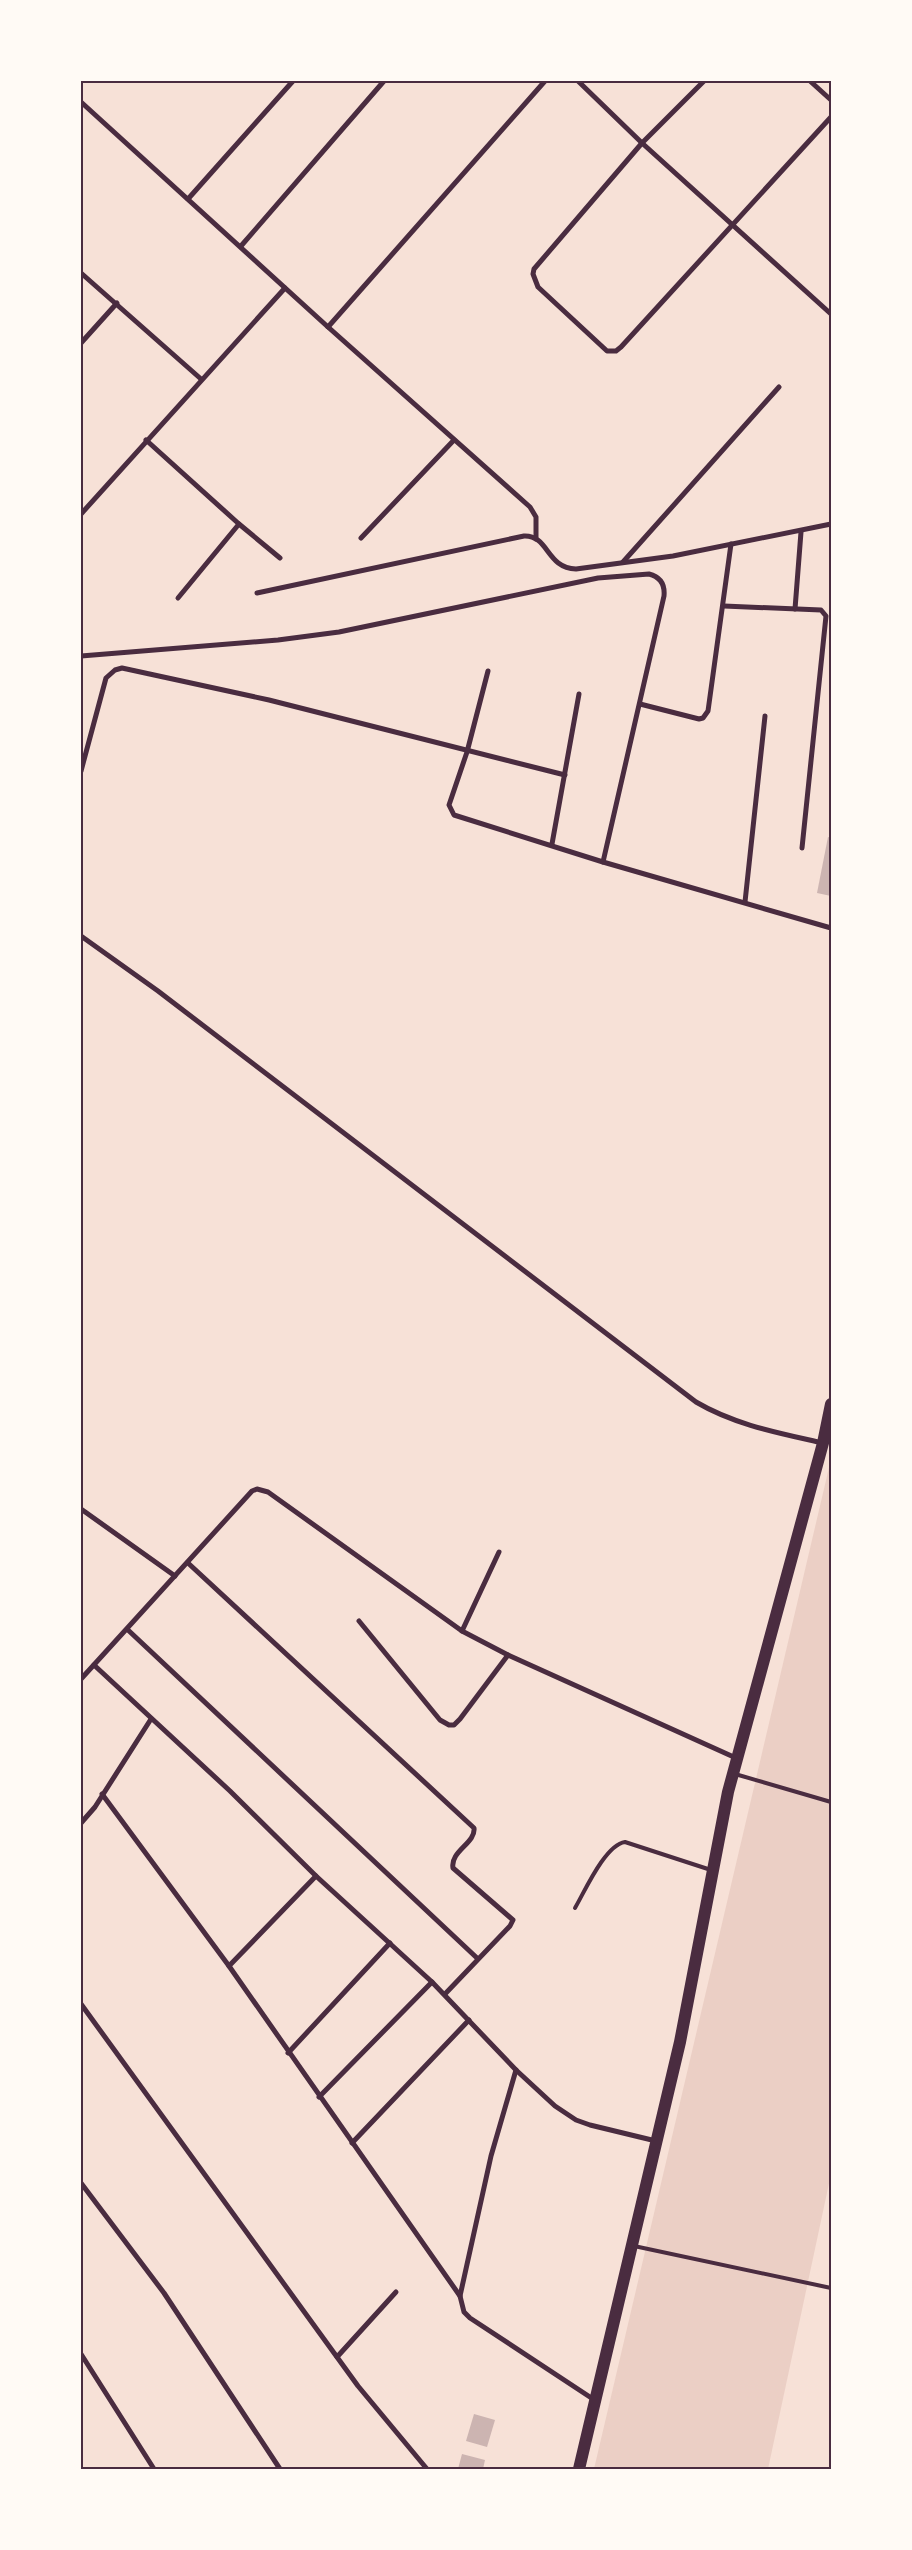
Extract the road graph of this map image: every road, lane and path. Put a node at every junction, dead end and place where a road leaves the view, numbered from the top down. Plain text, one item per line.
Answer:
1 (293, 81) edge
2 (384, 81) edge
3 (545, 81) edge
4 (578, 81) edge
5 (704, 81) edge
6 (810, 81) edge
7 (831, 100) edge
8 (81, 102) edge
9 (831, 117) edge
10 (642, 143) junction
11 (188, 199) junction
12 (733, 225) junction
13 (241, 246) junction
14 (81, 273) edge
15 (285, 288) junction
16 (117, 303) junction
17 (831, 314) edge
18 (328, 327) junction
19 (81, 343) edge
20 (202, 379) junction
21 (779, 387) dead end
22 (146, 440) junction
23 (454, 440) junction
24 (81, 514) edge
25 (239, 524) junction
26 (831, 524) edge
27 (801, 532) junction
28 (361, 538) dead end
29 (536, 539) junction
30 (731, 544) junction
31 (280, 558) dead end
32 (623, 562) junction
33 (257, 593) dead end
34 (178, 598) dead end
35 (724, 606) junction
36 (795, 609) junction
37 (81, 656) edge
38 (488, 671) dead end
39 (579, 694) dead end
40 (640, 704) junction
41 (765, 716) dead end
42 (467, 752) junction
43 (81, 771) edge
44 (565, 775) junction
45 (552, 844) junction
46 (802, 848) dead end
47 (603, 862) junction
48 (745, 902) junction
49 (831, 928) edge
50 (81, 936) edge
51 (831, 1404) edge
52 (823, 1444) junction
53 (82, 1510) edge
54 (499, 1552) dead end
55 (188, 1564) junction
56 (175, 1576) junction
57 (359, 1621) dead end
58 (128, 1630) junction
59 (462, 1631) junction
60 (508, 1655) junction
61 (94, 1665) junction
62 (81, 1679) edge
63 (151, 1720) junction
64 (736, 1758) junction
65 (733, 1773) junction
66 (102, 1794) junction
67 (831, 1802) edge
68 (81, 1823) edge
69 (713, 1870) junction
70 (316, 1876) junction
71 (575, 1908) dead end
72 (390, 1943) junction
73 (477, 1958) junction
74 (229, 1966) junction
75 (432, 1982) junction
76 (445, 1994) junction
77 (81, 2004) edge
78 (469, 2020) junction
79 (288, 2053) junction
80 (516, 2070) junction
81 (319, 2097) junction
82 (656, 2141) junction
83 (352, 2143) junction
84 (81, 2183) edge
85 (632, 2245) junction
86 (831, 2288) edge
87 (396, 2292) dead end
88 (460, 2296) junction
89 (81, 2354) edge
90 (337, 2357) junction
91 (596, 2401) junction
92 (154, 2469) edge
93 (280, 2469) edge
94 (427, 2469) edge
95 (579, 2469) edge

1 - 11 street
2 - 13 street
3 - 18 street
4 - 10 street
5 - 10 street
6 - 7 street
8 - 11 street
9 - 12 street
10 - 12 street
10 - 12 street
11 - 13 street
12 - 17 street
13 - 15 street
14 - 16 street
15 - 18 street
15 - 20 street
16 - 19 street
16 - 20 street
18 - 23 street
20 - 22 street
21 - 32 street
22 - 24 street
22 - 25 street
23 - 28 street
23 - 29 street
25 - 31 street
25 - 34 street
26 - 27 street
27 - 30 street
27 - 36 street
29 - 32 street
29 - 33 street
30 - 32 street
30 - 35 street
35 - 36 street
35 - 40 street
36 - 46 street
37 - 40 street
38 - 42 street
39 - 44 street
40 - 47 street
41 - 48 street
42 - 43 street
42 - 44 street
42 - 45 street
44 - 45 street
45 - 47 street
47 - 48 street
48 - 49 street
50 - 52 street
51 - 52 main road
52 - 64 main road
53 - 56 street
54 - 59 street
55 - 56 street
55 - 59 street
55 - 73 street
56 - 58 street
57 - 60 street
58 - 61 street
58 - 73 street
59 - 60 street
60 - 64 street
61 - 62 street
61 - 63 street
63 - 66 street
63 - 70 street
64 - 65 main road
65 - 67 lane
65 - 69 main road
66 - 68 street
66 - 74 street
69 - 71 lane
69 - 82 main road
70 - 72 street
70 - 74 street
72 - 75 street
72 - 79 street
73 - 76 street
74 - 79 street
75 - 76 street
75 - 81 street
76 - 78 street
77 - 90 street
78 - 80 street
78 - 83 street
79 - 81 street
80 - 82 street
80 - 88 street
81 - 83 street
82 - 85 main road
83 - 88 street
84 - 93 street
85 - 86 lane
85 - 91 main road
87 - 90 street
88 - 91 street
89 - 92 street
90 - 94 street
91 - 95 main road

